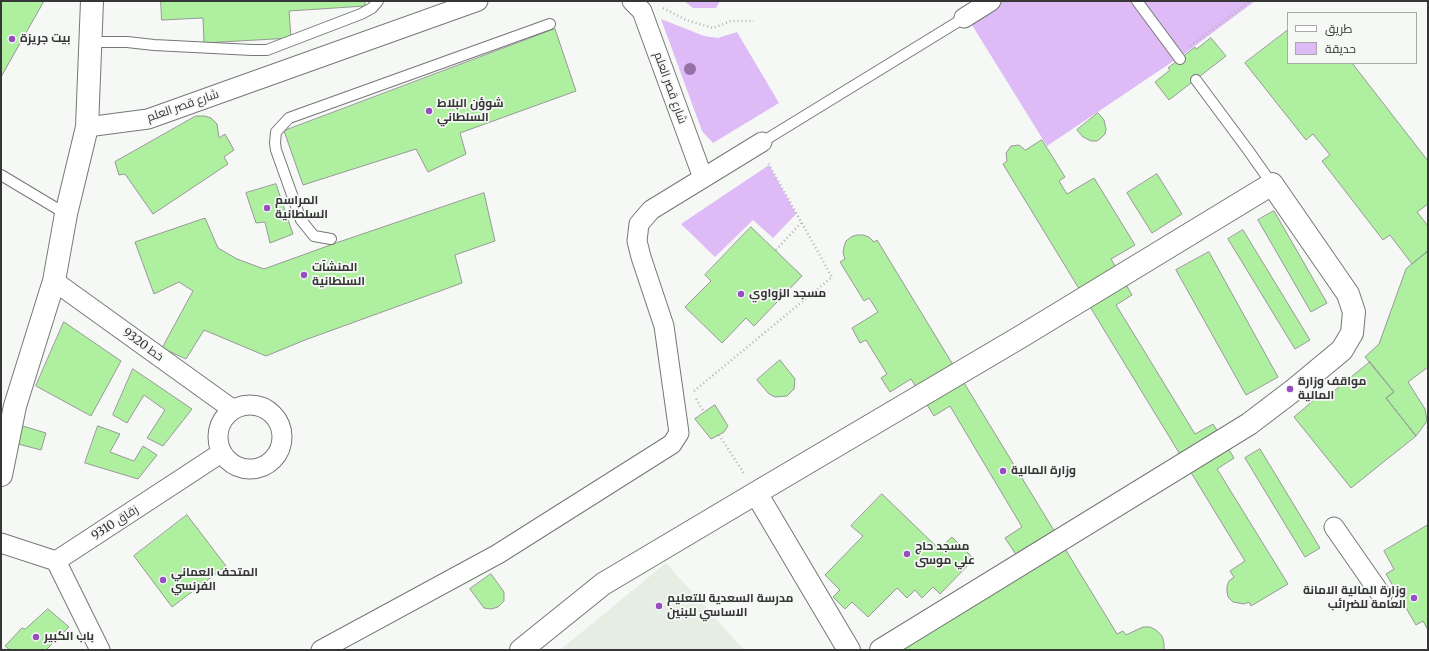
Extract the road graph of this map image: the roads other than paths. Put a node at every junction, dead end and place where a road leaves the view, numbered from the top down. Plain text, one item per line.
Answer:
1 (92, 1) edge
2 (378, 1) edge
3 (478, 1) edge
4 (632, 1) edge
5 (991, 1) edge
6 (1137, 1) edge
7 (964, 18) joint
8 (550, 24) dead end
9 (91, 42) junction
10 (1179, 57) road end
11 (1196, 80) dead end
12 (87, 126) junction
13 (760, 143) joint
14 (702, 178) junction
15 (2, 179) edge
16 (1272, 184) junction
17 (66, 214) junction
18 (331, 239) dead end
19 (54, 281) junction
20 (232, 409) junction
21 (222, 453) junction
22 (1, 475) edge
23 (756, 493) junction
24 (1334, 527) dead end
25 (1, 543) edge
26 (56, 561) junction
27 (1382, 596) dead end
28 (100, 650) edge
29 (321, 650) edge
30 (521, 650) edge
31 (849, 650) edge
32 (881, 650) edge

1 - 9 street
2 - 9 lane
3 - 12 street, شارع قصر العلم
4 - 14 street, شارع قصر العلم
5 - 7 street
6 - 10 lane
7 - 13 lane
8 - 18 lane
9 - 12 street
11 - 16 lane
12 - 17 street
13 - 14 street
14 - 29 street
15 - 17 lane
16 - 23 street
16 - 32 street
17 - 19 street
19 - 20 street, 9320 خط
19 - 22 street
20 - 21 street
20 - 21 street
21 - 26 street, زقاق 9310
23 - 30 street
23 - 31 street
24 - 27 street
25 - 26 street
26 - 28 street

